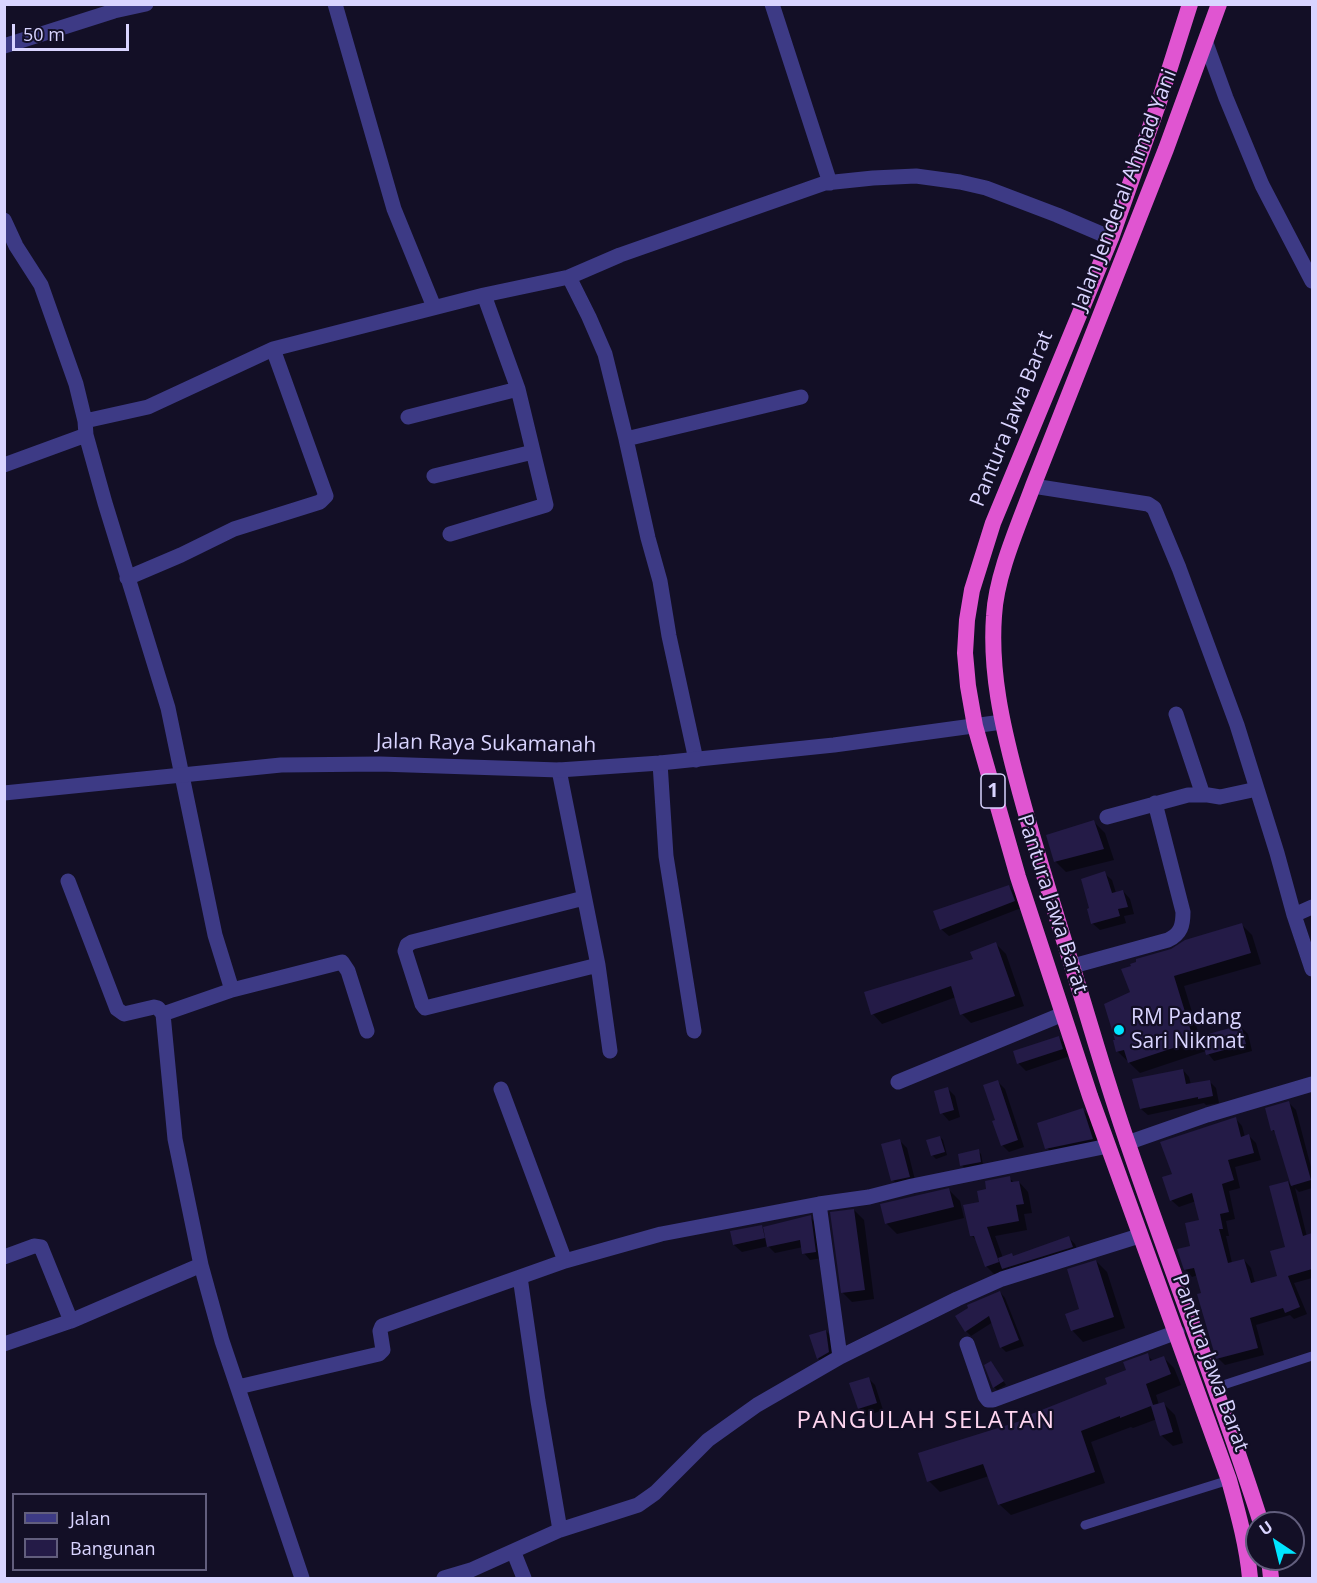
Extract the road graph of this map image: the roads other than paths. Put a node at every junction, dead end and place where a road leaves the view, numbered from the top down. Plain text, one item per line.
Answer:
1 (146, 4) edge
2 (335, 4) edge
3 (771, 4) edge
4 (1190, 4) edge
5 (1219, 4) edge
6 (114, 8) edge
7 (1206, 43) junction
8 (4, 46) edge
9 (830, 183) junction
10 (4, 220) edge
11 (1111, 238) junction
12 (569, 277) junction
13 (1312, 281) edge
14 (484, 295) junction
15 (434, 307) junction
16 (273, 349) junction
17 (518, 389) junction
18 (801, 397) dead end
19 (408, 417) dead end
20 (86, 428) junction
21 (627, 439) junction
22 (533, 452) junction
23 (4, 465) edge
24 (434, 476) dead end
25 (1033, 486) junction
26 (450, 534) dead end
27 (127, 578) junction
28 (1176, 714) dead end
29 (1002, 722) junction
30 (975, 726) junction
31 (696, 760) junction
32 (660, 763) junction
33 (559, 770) junction
34 (183, 774) junction
35 (1257, 789) junction
36 (4, 794) edge
37 (1203, 795) junction
38 (1155, 802) junction
39 (1107, 817) dead end
40 (68, 880) dead end
41 (584, 898) junction
42 (1312, 907) edge
43 (1294, 915) junction
44 (598, 965) junction
45 (1073, 966) junction
46 (1312, 969) edge
47 (232, 990) junction
48 (163, 1014) junction
49 (1063, 1014) junction
50 (367, 1030) dead end
51 (694, 1031) dead end
52 (609, 1050) dead end
53 (897, 1082) dead end
54 (1312, 1084) edge
55 (501, 1089) dead end
56 (1128, 1143) junction
57 (1108, 1146) junction
58 (819, 1204) junction
59 (1139, 1236) junction
60 (4, 1257) edge
61 (565, 1261) junction
62 (201, 1265) junction
63 (520, 1277) junction
64 (72, 1321) junction
65 (1177, 1332) junction
66 (4, 1344) edge
67 (967, 1344) dead end
68 (1312, 1356) edge
69 (840, 1357) junction
70 (238, 1387) junction
71 (1214, 1388) junction
72 (1229, 1480) junction
73 (1257, 1511) edge
74 (1086, 1525) dead end
75 (560, 1530) junction
76 (514, 1552) junction
77 (302, 1578) edge
78 (444, 1578) edge
79 (524, 1578) edge
80 (1250, 1578) edge

1 - 6 street
2 - 15 street
3 - 9 street
4 - 11 highway, Pantura Jawa Barat / 1
5 - 7 highway, Jalan Jenderal Ahmad Yani / 1
6 - 8 street
7 - 13 street
7 - 25 highway, Jalan Jenderal Ahmad Yani / 1
9 - 11 street
9 - 12 street
10 - 20 street
11 - 30 highway, Pantura Jawa Barat / 1
12 - 14 street
12 - 21 street
14 - 15 street
14 - 17 street
15 - 16 street
16 - 20 street
16 - 27 street
17 - 19 street
17 - 22 street
18 - 21 street
20 - 23 street
20 - 27 street
21 - 31 street
22 - 24 street
22 - 26 street
25 - 29 highway, Jalan Jenderal Ahmad Yani / 1
25 - 35 street
27 - 34 street
28 - 37 street
29 - 30 street, Jalan Raya Sukamanah
29 - 45 highway, Jalan Jenderal Ahmad Yani / 1
30 - 31 street, Jalan Raya Sukamanah
30 - 49 highway, Pantura Jawa Barat / 1
31 - 32 street, Jalan Raya Sukamanah
32 - 33 street, Jalan Raya Sukamanah
32 - 51 street
33 - 34 street, Jalan Raya Sukamanah
33 - 41 street
34 - 36 street, Jalan Raya Sukamanah
34 - 47 street
35 - 37 street
35 - 43 street
37 - 38 street
38 - 39 street
38 - 45 street
40 - 48 street
41 - 44 street
41 - 44 street
42 - 43 street
43 - 46 street
44 - 52 street
45 - 56 highway, Jalan Jenderal Ahmad Yani / 1
47 - 48 street
47 - 50 street
48 - 62 street
49 - 53 street
49 - 57 highway, Pantura Jawa Barat / 1
54 - 56 street
55 - 61 street
56 - 71 highway, Jalan Jenderal Ahmad Yani / 1
57 - 58 street
57 - 59 highway, Pantura Jawa Barat / 1
58 - 61 street
58 - 69 street
59 - 65 highway, Pantura Jawa Barat / 1
59 - 69 street
60 - 64 street
61 - 63 street
62 - 64 street
62 - 70 street
63 - 70 street
63 - 75 street
64 - 66 street
65 - 67 street
65 - 72 highway, Pantura Jawa Barat / 1
68 - 71 lane
69 - 75 street
70 - 77 street
71 - 73 highway, Jalan Jenderal Ahmad Yani / 1
72 - 74 lane
72 - 80 highway, Pantura Jawa Barat / 1
75 - 76 street
76 - 78 street
76 - 79 street

